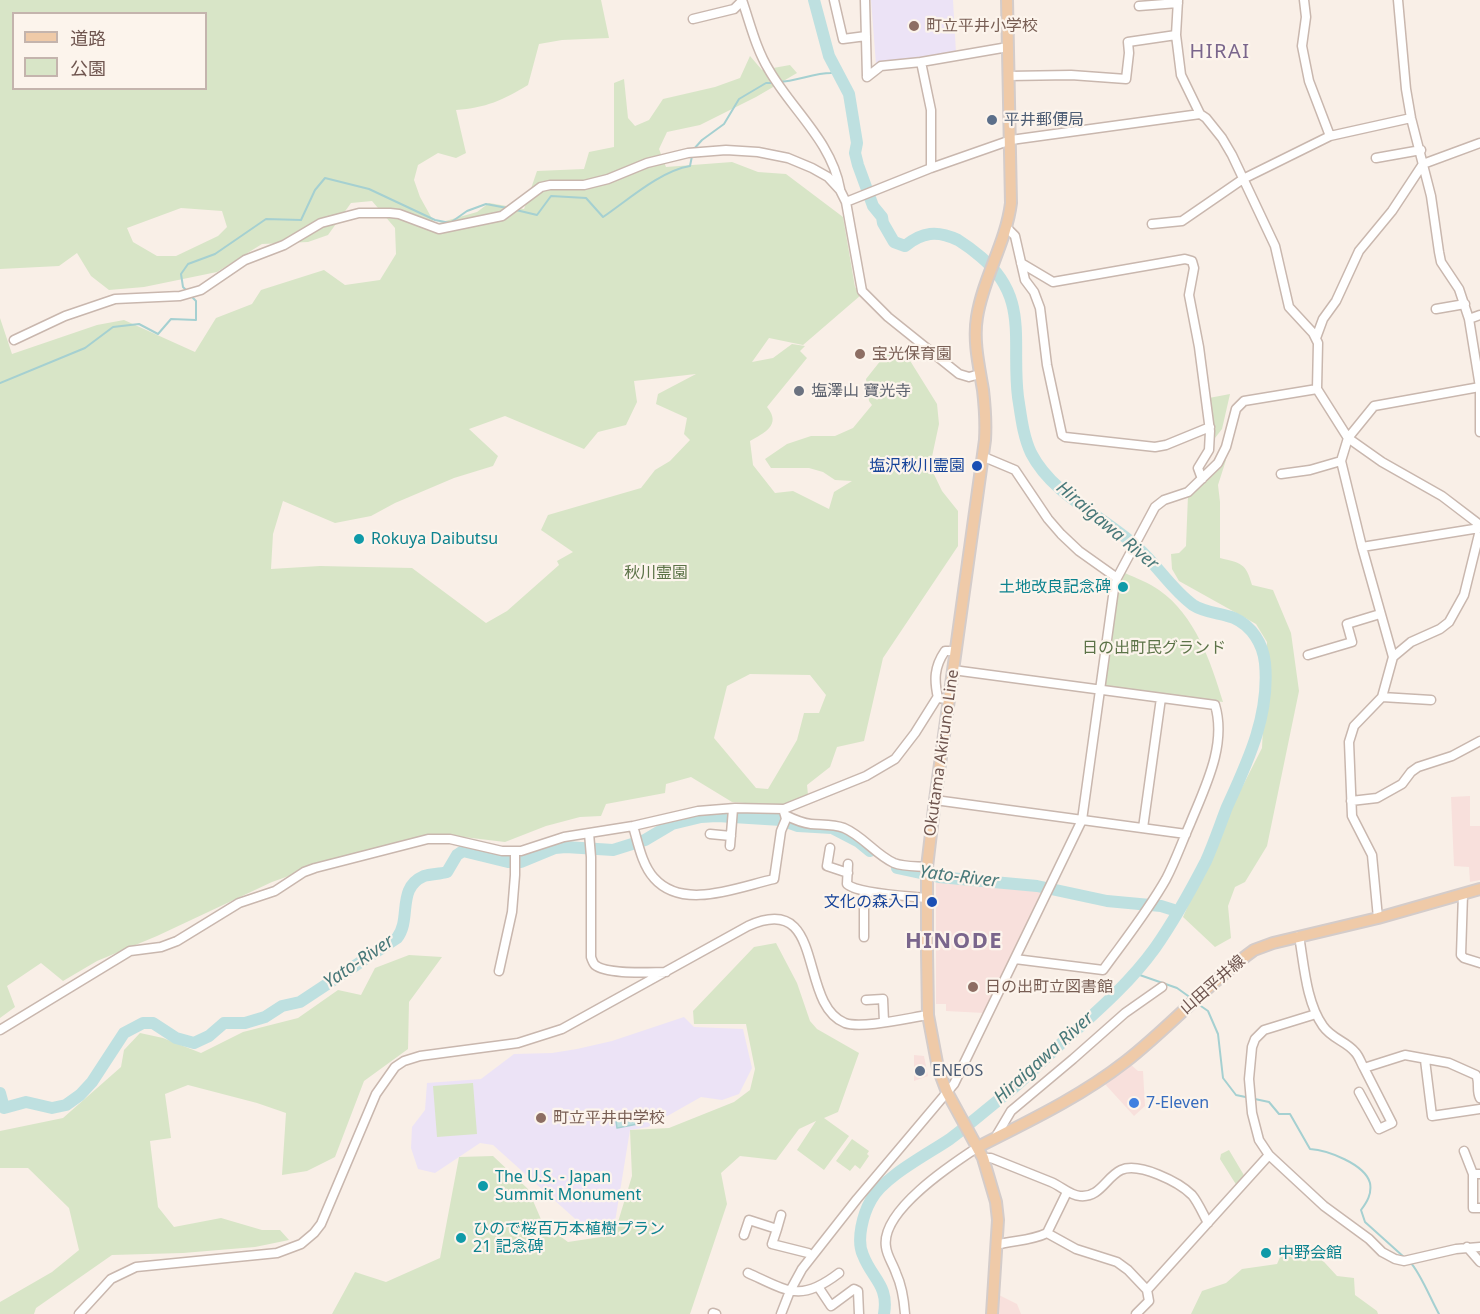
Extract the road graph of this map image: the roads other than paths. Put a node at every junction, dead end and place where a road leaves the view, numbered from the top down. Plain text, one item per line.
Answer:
1 (742, 0) edge
2 (834, 0) edge
3 (865, 0) edge
4 (1007, 0) edge
5 (1304, 0) edge
6 (1398, 0) edge
7 (1178, 1) edge
8 (1139, 6) dead end
9 (693, 19) dead end
10 (1176, 35) junction
11 (866, 36) junction
12 (1008, 46) junction
13 (921, 62) junction
14 (1008, 76) junction
15 (1200, 114) junction
16 (1411, 118) junction
17 (1330, 136) junction
18 (1011, 140) junction
19 (1480, 143) edge
20 (1421, 150) junction
21 (1376, 158) dead end
22 (1423, 164) junction
23 (931, 168) junction
24 (1243, 179) junction
25 (840, 190) junction
26 (846, 202) junction
27 (1152, 224) dead end
28 (1007, 228) junction
29 (1021, 263) junction
30 (1465, 304) junction
31 (1436, 309) dead end
32 (1480, 315) edge
33 (1469, 319) junction
34 (1316, 338) junction
35 (14, 339) dead end
36 (980, 375) junction
37 (1480, 387) edge
38 (1317, 389) junction
39 (1210, 428) junction
40 (1480, 432) edge
41 (1348, 438) junction
42 (984, 457) junction
43 (1341, 461) junction
44 (1281, 474) dead end
45 (1202, 479) junction
46 (1480, 528) edge
47 (1362, 547) junction
48 (1118, 575) junction
49 (1380, 614) junction
50 (956, 651) junction
51 (1308, 655) dead end
52 (1393, 657) junction
53 (953, 670) junction
54 (1100, 690) junction
55 (1382, 697) junction
56 (944, 698) junction
57 (1161, 698) junction
58 (1431, 700) dead end
59 (1480, 741) edge
60 (934, 800) junction
61 (1351, 801) junction
62 (784, 812) junction
63 (733, 815) junction
64 (1082, 820) junction
65 (633, 826) junction
66 (1143, 828) junction
67 (589, 834) junction
68 (710, 834) dead end
69 (1186, 834) junction
70 (730, 836) junction
71 (730, 846) dead end
72 (830, 848) dead end
73 (515, 859) junction
74 (927, 867) junction
75 (1480, 889) edge
76 (275, 891) junction
77 (864, 891) junction
78 (1463, 894) junction
79 (926, 898) junction
80 (268, 900) dead end
81 (1378, 918) junction
82 (1299, 936) junction
83 (864, 937) dead end
84 (1015, 959) junction
85 (1480, 963) edge
86 (499, 971) dead end
87 (667, 972) junction
88 (1161, 988) dead end
89 (866, 1000) dead end
90 (1316, 1014) junction
91 (928, 1016) junction
92 (884, 1022) junction
93 (0, 1030) edge
94 (1425, 1060) junction
95 (1364, 1068) junction
96 (947, 1092) junction
97 (1359, 1092) dead end
98 (1480, 1098) edge
99 (1480, 1109) edge
100 (995, 1138) junction
101 (976, 1144) junction
102 (1464, 1151) dead end
103 (1269, 1155) junction
104 (983, 1158) junction
105 (1476, 1174) edge
106 (1067, 1192) junction
107 (1480, 1208) edge
108 (781, 1215) dead end
109 (1208, 1223) junction
110 (777, 1229) junction
111 (1047, 1233) junction
112 (744, 1235) dead end
113 (996, 1245) junction
114 (1467, 1247) junction
115 (1480, 1247) edge
116 (812, 1256) junction
117 (1480, 1263) edge
118 (748, 1273) dead end
119 (839, 1274) dead end
120 (819, 1288) junction
121 (1147, 1290) junction
122 (790, 1291) junction
123 (830, 1310) edge
124 (79, 1314) edge
125 (781, 1314) edge
126 (859, 1314) edge
127 (905, 1314) edge
128 (992, 1314) edge
129 (1136, 1314) edge

1 - 9 street
1 - 25 street
2 - 11 street
3 - 11 street
4 - 12 main road
5 - 17 street
6 - 16 street
7 - 8 street
7 - 10 street
10 - 14 street
10 - 15 street
11 - 13 street
12 - 13 street
12 - 14 main road
13 - 23 street
14 - 18 main road
15 - 18 street
15 - 24 street
16 - 17 street
16 - 20 street
17 - 24 street
18 - 23 street
18 - 28 main road
19 - 22 street
20 - 21 street
20 - 22 street
22 - 30 street
22 - 34 street
23 - 26 street
24 - 27 street
24 - 34 street
25 - 26 street
25 - 35 street
26 - 36 street
28 - 29 street
28 - 36 main road, Okutama Akiruno Line
29 - 39 street
29 - 39 street
30 - 31 street
30 - 33 street
32 - 33 street
33 - 37 street
34 - 38 street
36 - 42 main road, Okutama Akiruno Line
37 - 40 street
37 - 41 street
38 - 41 street
38 - 45 street
39 - 45 street
41 - 43 street
41 - 46 street
42 - 48 street
42 - 50 main road, Okutama Akiruno Line
43 - 44 street
43 - 47 street
45 - 48 street
46 - 47 street
46 - 52 street
47 - 49 street
48 - 54 street
49 - 51 street
49 - 52 street
50 - 53 main road, Okutama Akiruno Line
50 - 56 street
52 - 55 street
53 - 54 street
53 - 56 main road, Okutama Akiruno Line
54 - 57 street
54 - 64 street
55 - 58 street
55 - 61 street
56 - 60 main road, Okutama Akiruno Line
56 - 62 street
57 - 66 street
57 - 69 street
59 - 61 street
60 - 64 street
60 - 74 main road, Okutama Akiruno Line
61 - 81 street
62 - 63 street
62 - 65 street
62 - 74 street
63 - 65 street
63 - 70 street
64 - 66 street
64 - 84 street
65 - 67 street
66 - 69 street
67 - 73 street
67 - 87 street
68 - 70 street
69 - 84 street
70 - 71 street
72 - 77 street
73 - 76 street
73 - 86 street
74 - 79 main road, Okutama Akiruno Line
75 - 78 main road, 山田平井線
76 - 80 street
76 - 93 street
77 - 79 street
77 - 83 street
78 - 81 main road, 山田平井線
78 - 85 street
79 - 91 main road, Okutama Akiruno Line
81 - 82 main road, 山田平井線
82 - 90 street
82 - 100 main road, 山田平井線
84 - 96 street
87 - 92 street
87 - 124 street
88 - 100 street
89 - 92 street
90 - 95 street
90 - 103 street
91 - 92 street
91 - 96 main road, Okutama Akiruno Line
94 - 95 street
94 - 98 street
94 - 99 street
95 - 97 street
96 - 101 main road, Okutama Akiruno Line
96 - 116 street
100 - 101 main road, 山田平井線
101 - 104 main road, Okutama Akiruno Line
101 - 127 street
102 - 105 street
103 - 109 street
103 - 114 street
104 - 106 street
104 - 113 main road, Okutama Akiruno Line
105 - 107 street
106 - 109 street
106 - 111 street
108 - 110 street
109 - 121 street
110 - 112 street
110 - 116 street
111 - 113 street
111 - 121 street
113 - 128 main road, Okutama Akiruno Line
114 - 115 street
114 - 117 street
116 - 122 street
118 - 122 street
119 - 120 street
120 - 122 street
120 - 123 street
121 - 129 street
122 - 125 street
123 - 126 street

